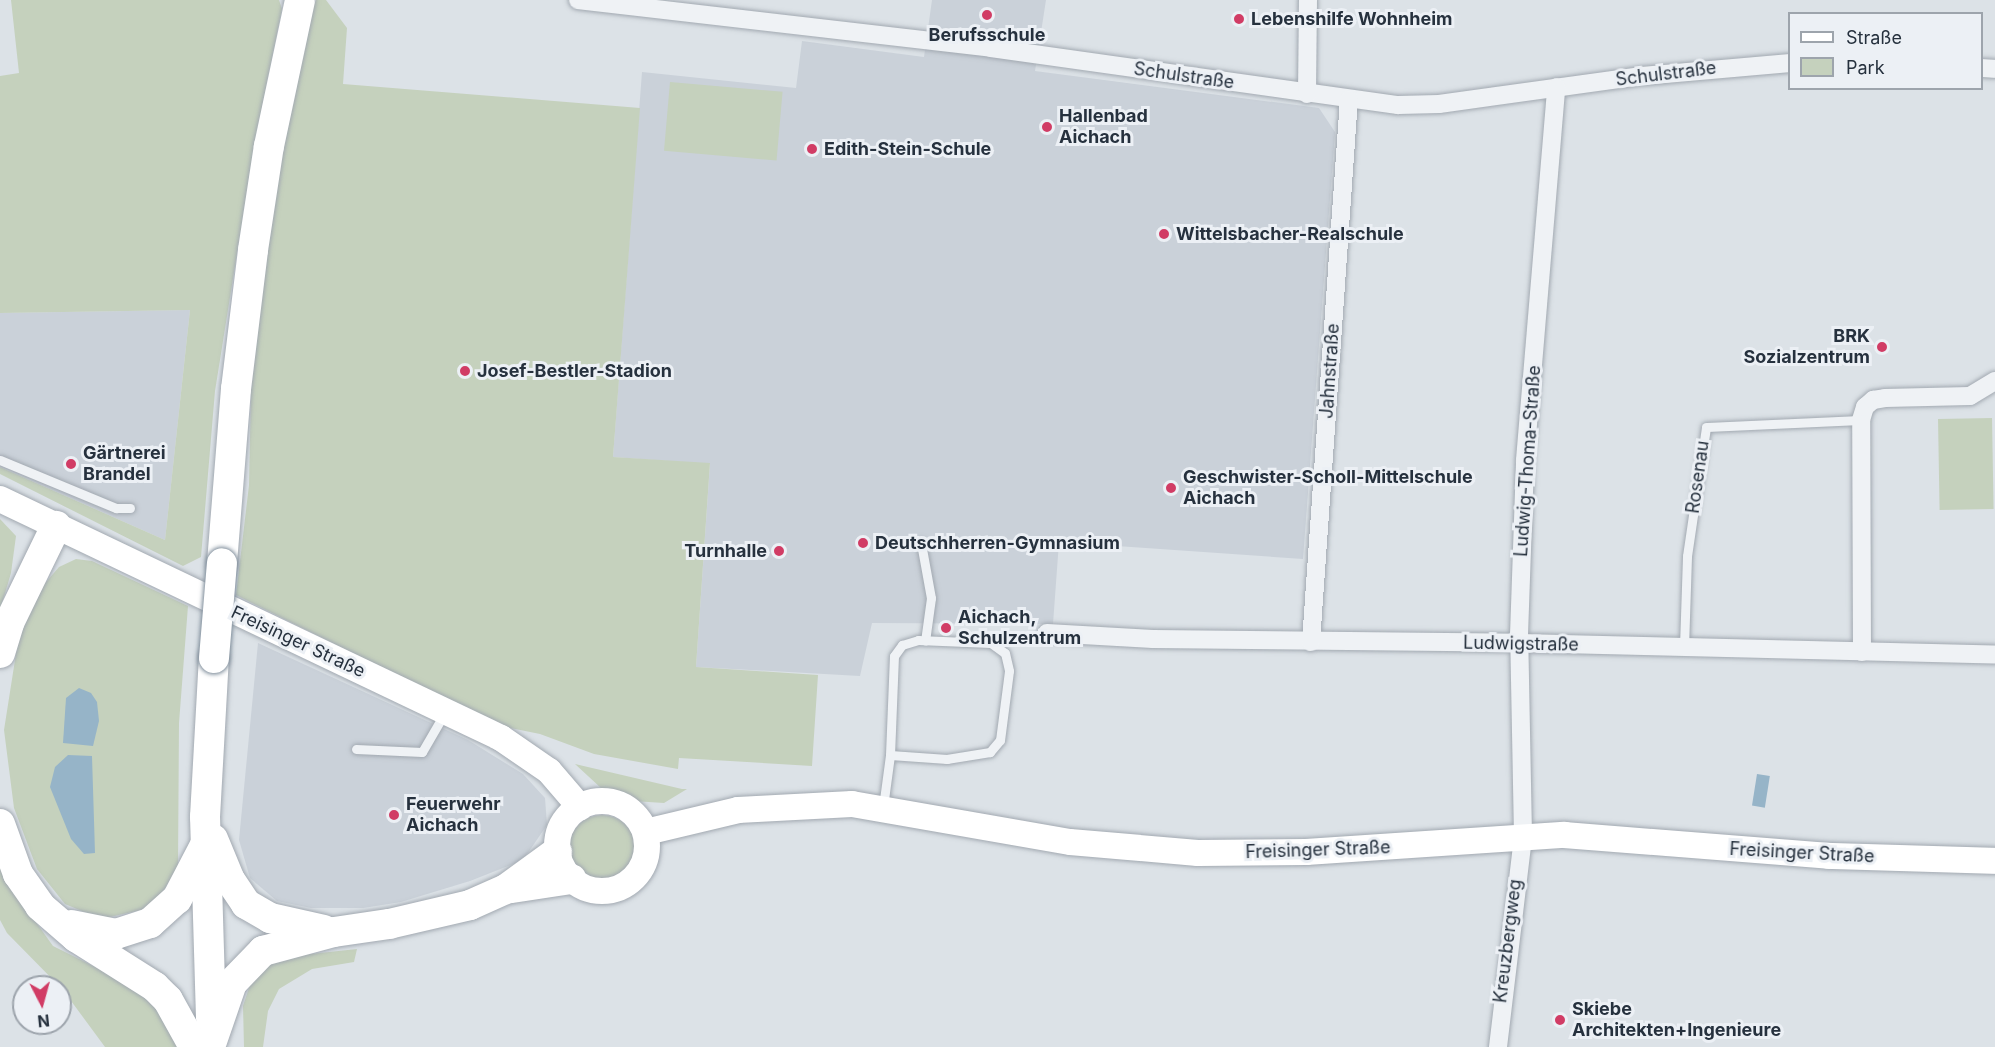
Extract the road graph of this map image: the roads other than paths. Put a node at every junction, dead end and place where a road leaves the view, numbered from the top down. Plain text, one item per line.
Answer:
1 (578, 0) edge
2 (1308, 0) edge
3 (298, 9) edge
4 (1788, 63) edge
5 (1556, 87) junction
6 (1307, 94) junction
7 (1349, 99) junction
8 (1995, 381) edge
9 (1861, 420) junction
10 (0, 460) edge
11 (0, 499) edge
12 (130, 508) dead end
13 (56, 526) junction
14 (921, 543) dead end
15 (1047, 633) dead end
16 (925, 641) junction
17 (1311, 642) junction
18 (1519, 643) junction
19 (1684, 647) junction
20 (1862, 652) junction
21 (0, 653) edge
22 (1995, 655) edge
23 (445, 712) junction
24 (356, 749) dead end
25 (890, 755) junction
26 (580, 807) junction
27 (883, 807) junction
28 (0, 824) edge
29 (205, 831) junction
30 (646, 832) junction
31 (1523, 836) junction
32 (557, 852) junction
33 (1995, 861) edge
34 (571, 879) junction
35 (506, 889) junction
36 (52, 917) junction
37 (333, 932) junction
38 (206, 1045) edge
39 (1498, 1047) edge

1 - 6 street, Schulstraße
2 - 6 street
3 - 29 highway, bridge
4 - 5 street, Schulstraße
5 - 7 street, Schulstraße
5 - 18 street, Ludwig-Thoma-Straße
6 - 7 street, Schulstraße
7 - 17 street, Jahnstraße
8 - 9 street
9 - 19 lane, Rosenau
9 - 20 street
10 - 12 lane
11 - 13 main road, Freisinger Straße
13 - 21 highway
13 - 23 main road, Freisinger Straße
14 - 16 lane
15 - 17 street, Ludwigstraße
16 - 25 lane
16 - 25 lane
17 - 18 street, Ludwigstraße
18 - 19 street, Ludwigstraße
18 - 31 street, Ludwig-Thoma-Straße
19 - 20 street, Ludwigstraße
20 - 22 street, Ludwigstraße
23 - 24 lane
23 - 26 main road, Freisinger Straße
25 - 27 lane
26 - 30 main road
26 - 32 main road
27 - 30 main road, Freisinger Straße
27 - 31 main road, Freisinger Straße
28 - 36 highway
29 - 36 highway
29 - 37 highway
29 - 38 highway
30 - 34 main road
31 - 33 main road, Freisinger Straße
31 - 39 street, Kreuzbergweg
32 - 34 main road
32 - 35 highway
34 - 35 highway
35 - 37 highway
36 - 38 highway
37 - 38 highway

